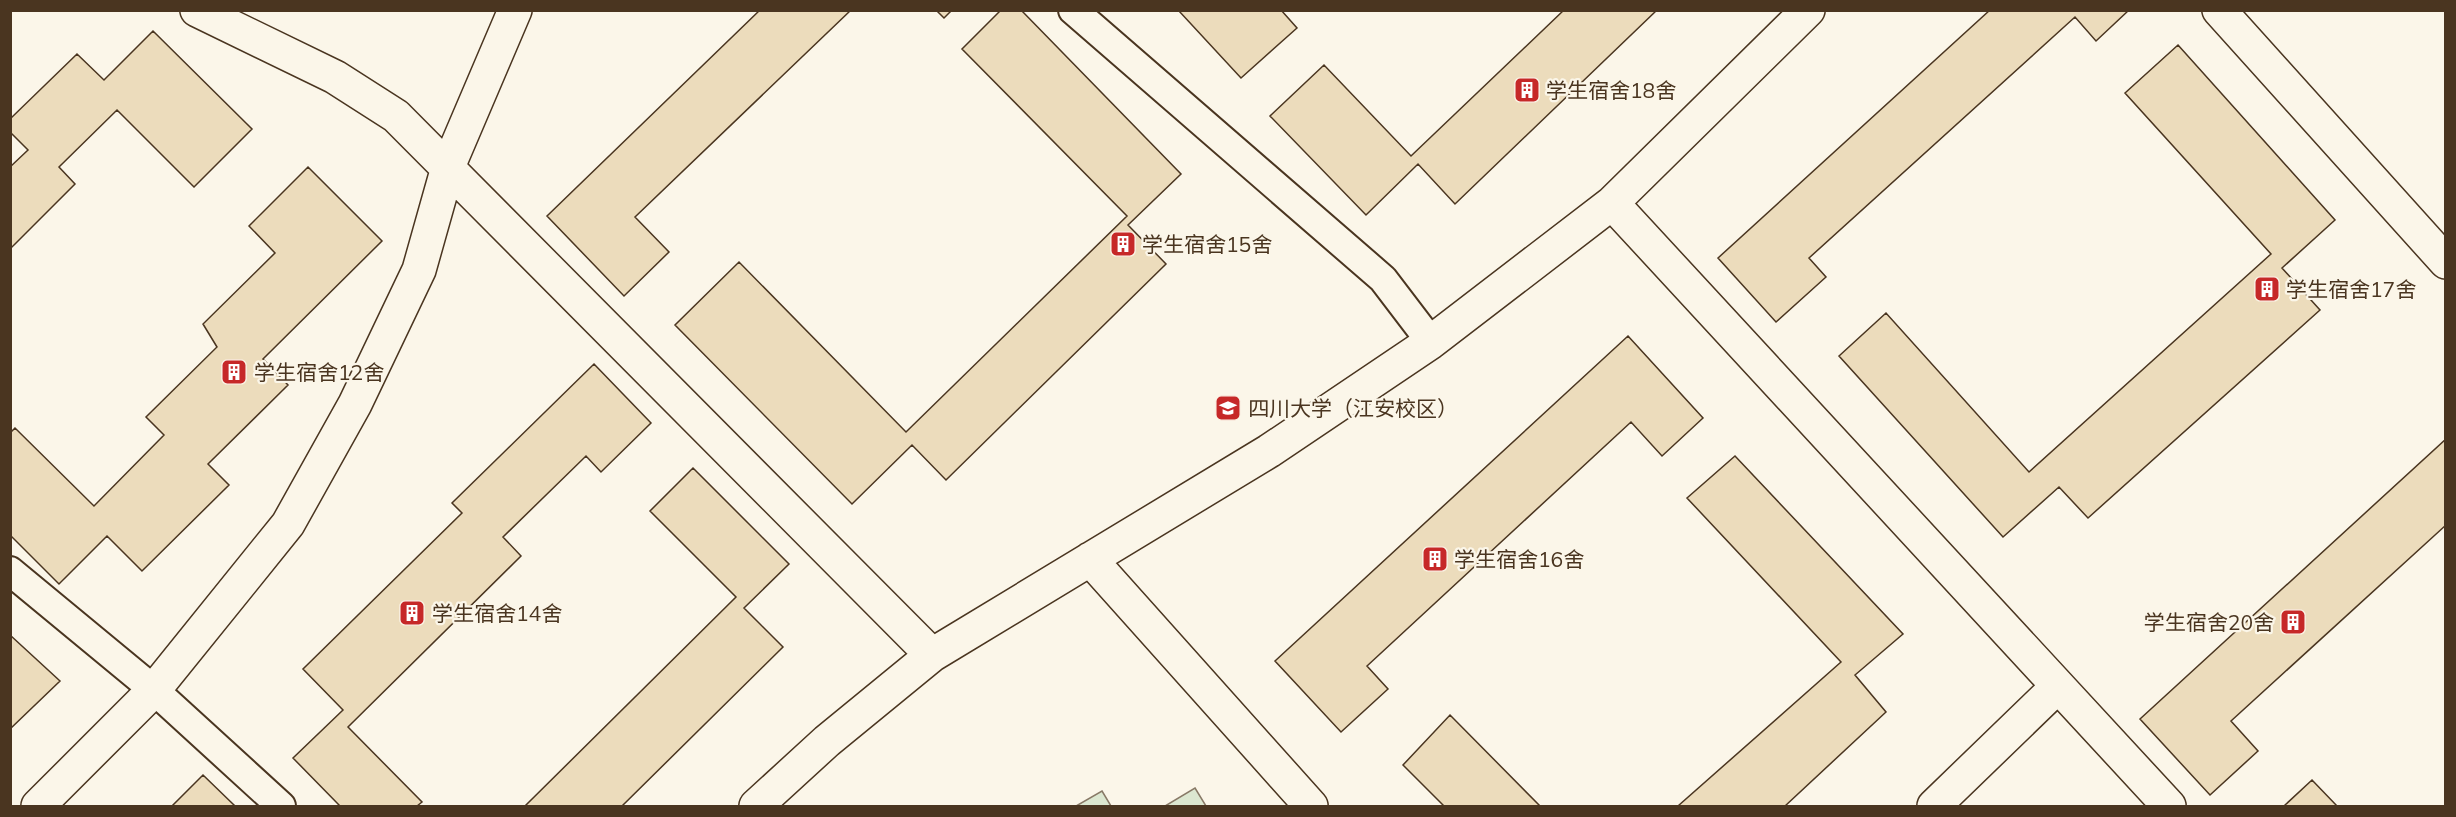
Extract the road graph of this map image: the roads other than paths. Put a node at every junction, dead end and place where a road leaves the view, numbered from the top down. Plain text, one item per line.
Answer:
1 (196, 10) edge
2 (514, 10) edge
3 (1073, 10) edge
4 (1808, 10) edge
5 (2219, 10) edge
6 (448, 167) junction
7 (1612, 203) junction
8 (2445, 262) edge
9 (1431, 342) junction
10 (1090, 559) junction
11 (10, 572) edge
12 (932, 655) junction
13 (2058, 686) junction
14 (154, 690) junction
15 (38, 807) edge
16 (281, 807) edge
17 (756, 807) edge
18 (1311, 807) edge
19 (1935, 807) edge
20 (2169, 807) edge

1 - 6 street
2 - 6 street
3 - 9 street
4 - 7 street
5 - 8 street
6 - 12 street
6 - 14 street
7 - 9 street
7 - 13 street
9 - 10 street
10 - 12 street
10 - 18 street
11 - 14 street
12 - 17 street
13 - 19 street
13 - 20 street
14 - 15 street
14 - 16 street

